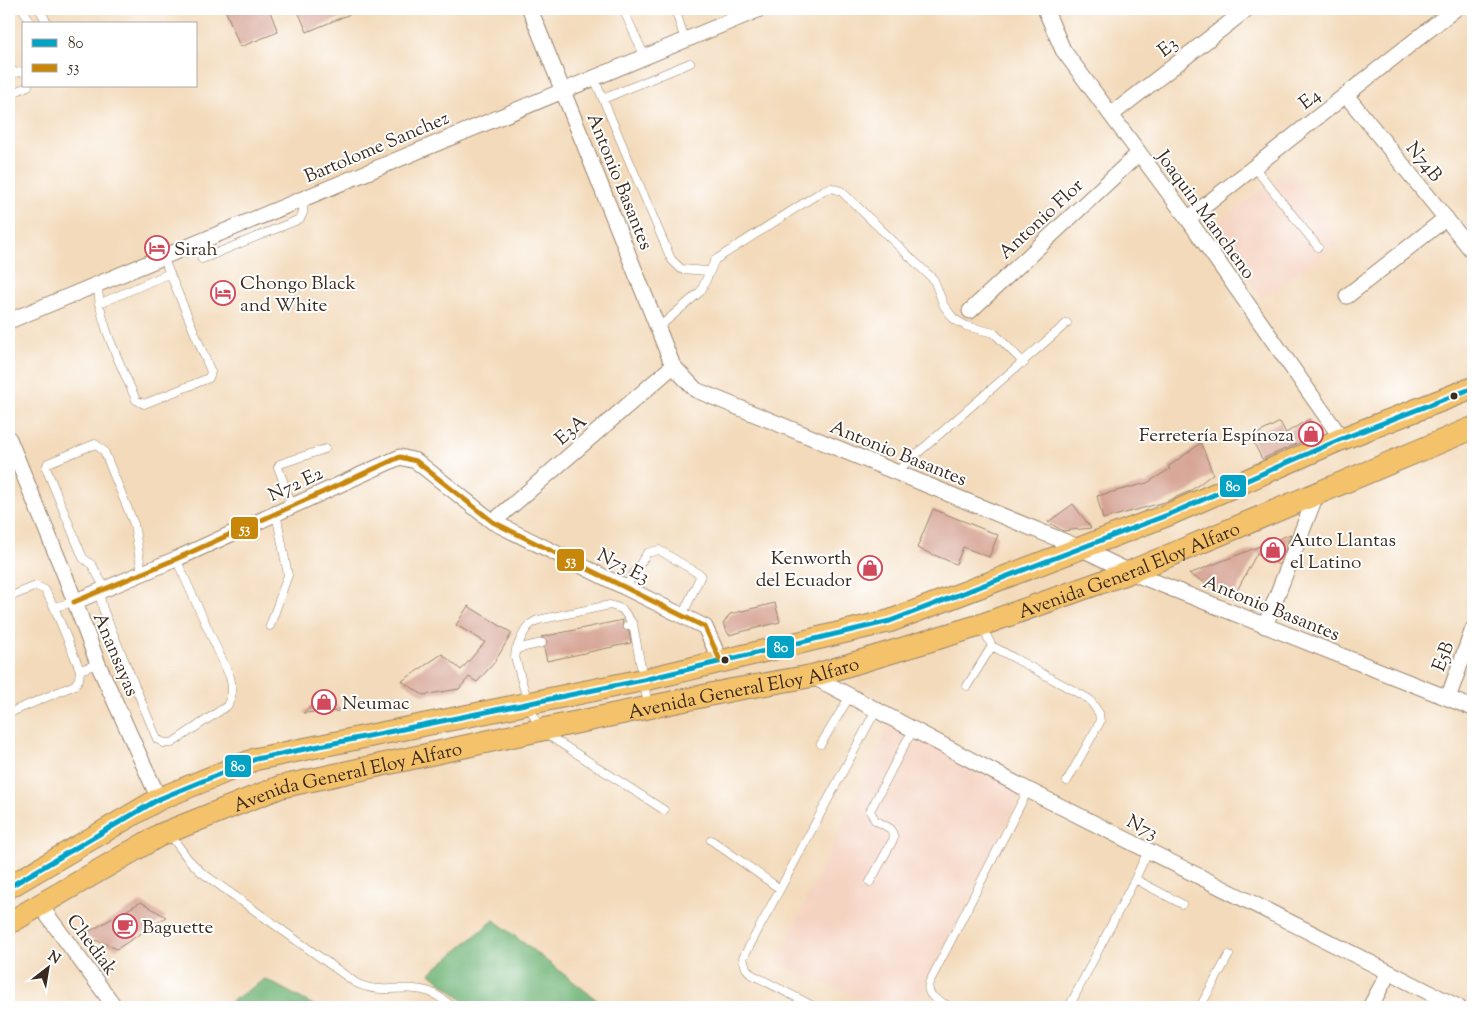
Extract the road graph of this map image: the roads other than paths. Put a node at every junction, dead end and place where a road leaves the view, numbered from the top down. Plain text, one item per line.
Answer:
1 (23, 9) edge
2 (39, 9) edge
3 (530, 9) edge
4 (623, 9) edge
5 (675, 9) edge
6 (760, 9) edge
7 (1045, 9) edge
8 (1247, 9) edge
9 (1456, 9) edge
10 (31, 22) edge
11 (47, 22) edge
12 (685, 40) junction
13 (645, 56) junction
14 (690, 63) dead end
15 (9, 68) edge
16 (22, 72) edge
17 (594, 78) junction
18 (24, 88) edge
19 (563, 90) junction
20 (9, 95) edge
21 (1346, 95) junction
22 (603, 99) junction
23 (1111, 115) junction
24 (1138, 154) junction
25 (1254, 167) junction
26 (303, 199) junction
27 (1446, 218) junction
28 (1188, 220) junction
29 (1318, 247) dead end
30 (1473, 252) edge
31 (163, 257) junction
32 (202, 260) dead end
33 (708, 271) junction
34 (170, 273) junction
35 (98, 284) junction
36 (1347, 296) dead end
37 (99, 304) junction
38 (970, 311) dead end
39 (9, 321) edge
40 (1068, 322) dead end
41 (658, 328) junction
42 (1024, 363) junction
43 (673, 366) junction
44 (1473, 388) edge
45 (1473, 428) edge
46 (9, 439) edge
47 (1342, 439) junction
48 (325, 449) dead end
49 (896, 472) junction
50 (1316, 495) junction
51 (292, 506) junction
52 (276, 513) junction
53 (493, 522) junction
54 (1078, 547) junction
55 (176, 560) junction
56 (1130, 572) junction
57 (142, 573) junction
58 (625, 588) junction
59 (102, 591) junction
60 (9, 598) edge
61 (74, 602) junction
62 (54, 607) junction
63 (682, 616) junction
64 (981, 625) junction
65 (270, 626) dead end
66 (1265, 626) junction
67 (1473, 629) edge
68 (542, 643) dead end
69 (992, 646) junction
70 (516, 649) junction
71 (720, 660) junction
72 (98, 664) junction
73 (80, 670) junction
74 (812, 676) junction
75 (643, 680) junction
76 (967, 686) dead end
77 (850, 696) junction
78 (1448, 698) junction
79 (528, 704) junction
80 (649, 708) junction
81 (1473, 708) edge
82 (876, 710) junction
83 (9, 713) edge
84 (540, 730) junction
85 (915, 730) junction
86 (821, 744) dead end
87 (1067, 781) dead end
88 (1028, 790) junction
89 (159, 799) junction
90 (664, 810) dead end
91 (168, 831) junction
92 (711, 840) dead end
93 (1148, 850) junction
94 (1134, 879) junction
95 (870, 882) dead end
96 (9, 887) edge
97 (780, 889) junction
98 (39, 904) junction
99 (1182, 904) dead end
100 (9, 923) edge
101 (1229, 955) dead end
102 (1388, 974) junction
103 (115, 1007) edge
104 (453, 1007) edge
105 (815, 1007) edge
106 (950, 1007) edge
107 (1070, 1007) edge
108 (1200, 1007) edge
109 (1370, 1007) edge
110 (1458, 1007) edge

1 - 10 lane
2 - 11 lane
3 - 19 street, Antonio Basantes
4 - 13 lane
5 - 12 lane
6 - 12 street, Bartolome Sanchez
7 - 23 street, Joaquin Mancheno
8 - 23 street, E3
9 - 21 street, E4
12 - 13 street, Bartolome Sanchez
13 - 17 street, Bartolome Sanchez
14 - 22 lane
15 - 16 lane
17 - 19 street, Bartolome Sanchez
17 - 22 lane
18 - 20 lane
19 - 26 street, Bartolome Sanchez
19 - 41 street, Antonio Basantes
21 - 25 street, E4
21 - 27 street, N74B
22 - 33 lane
23 - 24 street, Joaquin Mancheno
24 - 28 street, Joaquin Mancheno
24 - 38 street, Antonio Flor
25 - 28 street, E4
25 - 29 lane
26 - 31 street, Bartolome Sanchez
26 - 32 lane
27 - 30 street, N74B
27 - 36 street
28 - 47 street, Joaquin Mancheno
31 - 34 lane
31 - 35 street, Bartolome Sanchez
33 - 41 lane
33 - 42 lane
34 - 37 lane
34 - 37 lane
35 - 37 lane
35 - 39 street, Bartolome Sanchez
40 - 42 lane
41 - 43 street, Antonio Basantes
42 - 49 lane
43 - 49 street, Antonio Basantes
43 - 53 street, E3A
44 - 47 main road, Avenida General Eloy Alfaro
45 - 50 main road, Avenida General Eloy Alfaro
46 - 61 street, Anansayas
47 - 54 main road, Avenida General Eloy Alfaro
48 - 51 lane
49 - 54 street, Antonio Basantes
50 - 56 main road, Avenida General Eloy Alfaro
50 - 66 street
51 - 52 street, N72 E2
51 - 53 street, N72 E2
52 - 55 street, N72 E2
52 - 65 lane
53 - 58 street, N73 E3
54 - 56 street, Antonio Basantes
54 - 71 main road, Avenida General Eloy Alfaro
55 - 57 street, N72 E2
55 - 59 lane
56 - 64 main road, Avenida General Eloy Alfaro
56 - 66 street, Antonio Basantes
57 - 59 street, N72 E2
57 - 59 lane
58 - 63 street, N73 E3
58 - 63 lane
59 - 61 street, N72 E2
60 - 62 lane
61 - 62 lane
61 - 72 street, Anansayas
62 - 73 lane
63 - 71 street, N73 E3
64 - 69 lane
64 - 74 main road, Avenida General Eloy Alfaro
66 - 78 street, Antonio Basantes
67 - 78 street, E5B
68 - 70 lane
69 - 76 lane
69 - 87 lane
70 - 75 lane
70 - 79 lane
71 - 75 main road, Avenida General Eloy Alfaro
72 - 73 lane
72 - 89 street, Anansayas
73 - 83 lane
74 - 77 street, N73
74 - 80 main road, Avenida General Eloy Alfaro
75 - 79 main road, Avenida General Eloy Alfaro
75 - 80 lane
77 - 82 street, N73
77 - 86 lane
78 - 81 street, Antonio Basantes
79 - 84 lane
79 - 89 main road, Avenida General Eloy Alfaro
80 - 84 main road, Avenida General Eloy Alfaro
82 - 85 street, N73
82 - 97 lane
84 - 90 lane
84 - 91 main road, Avenida General Eloy Alfaro
85 - 88 street, N73
85 - 95 lane
88 - 93 street, N73
88 - 106 lane
89 - 96 main road, Avenida General Eloy Alfaro
91 - 98 main road, Avenida General Eloy Alfaro
91 - 104 lane
92 - 97 lane
93 - 94 lane
93 - 102 street, N73
94 - 99 lane
94 - 107 lane
97 - 105 lane
98 - 100 main road, Avenida General Eloy Alfaro
98 - 103 street, Chediak
101 - 108 lane
102 - 109 street
102 - 110 street, N73

